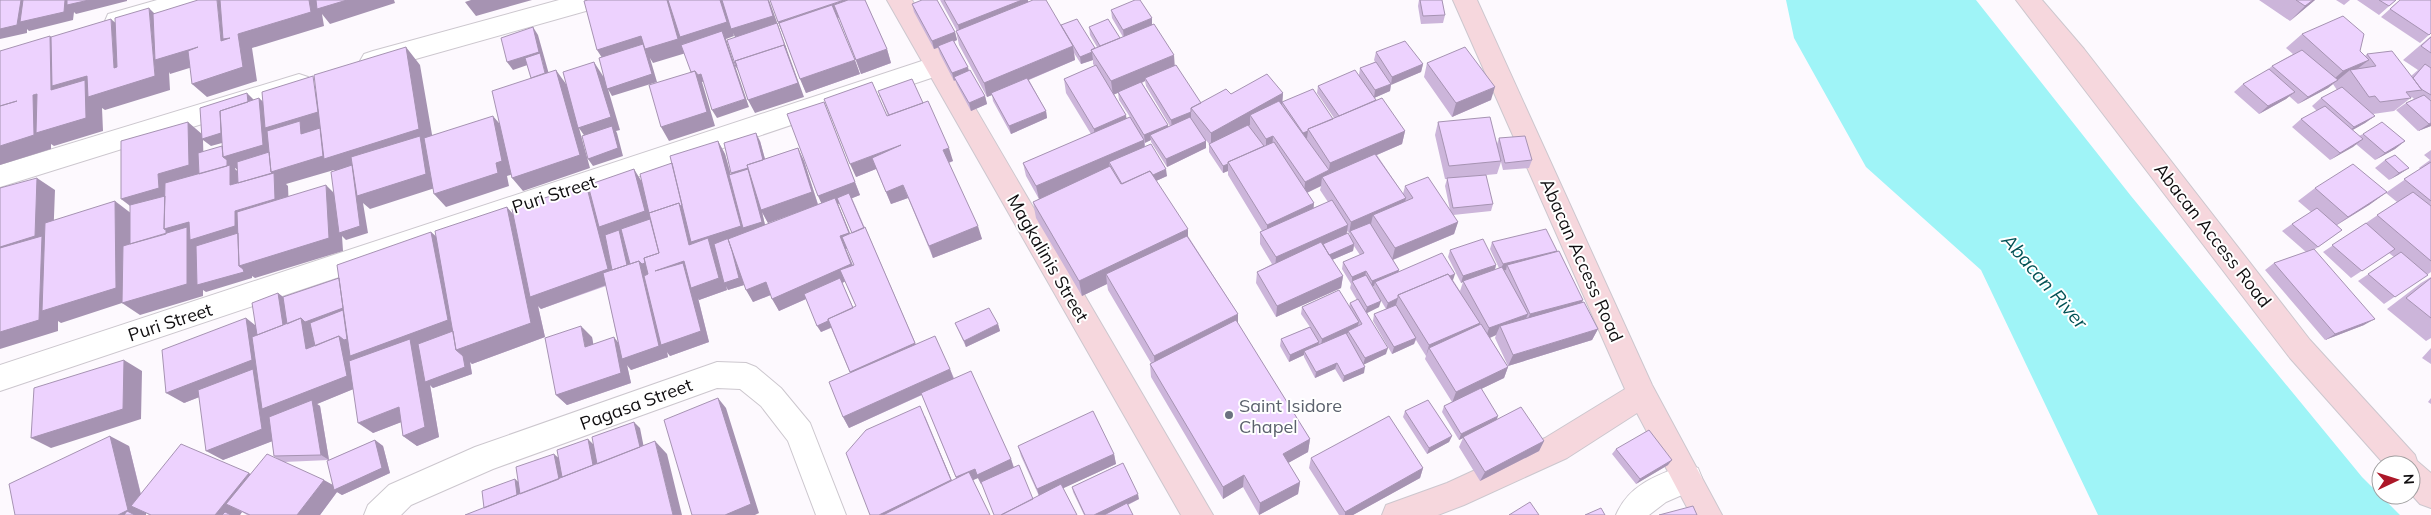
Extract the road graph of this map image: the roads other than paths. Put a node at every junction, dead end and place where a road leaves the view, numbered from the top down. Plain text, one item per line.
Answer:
1 (190, 0) edge
2 (593, 0) edge
3 (899, 0) edge
4 (1465, 0) edge
5 (2028, 0) edge
6 (95, 28) edge
7 (937, 66) junction
8 (351, 68) edge
9 (323, 76) edge
10 (0, 176) edge
11 (0, 378) edge
12 (1642, 394) junction
13 (2395, 455) edge
14 (1687, 478) junction
15 (2421, 484) edge
16 (2431, 494) edge
17 (379, 515) edge
18 (831, 515) edge
19 (1198, 515) edge
20 (1397, 515) edge
21 (1631, 515) edge
22 (1707, 515) edge

1 - 6 street
2 - 8 street
3 - 7 street, Magkalinis Street
4 - 12 street, Abacan Access Road
5 - 13 street, Abacan Access Road
7 - 11 street, Puri Street
7 - 19 street, Magkalinis Street
9 - 10 street
12 - 14 street, Abacan Access Road
12 - 20 street
14 - 21 street
14 - 22 street, Abacan Access Road
15 - 16 street
17 - 18 street, Pagasa Street

